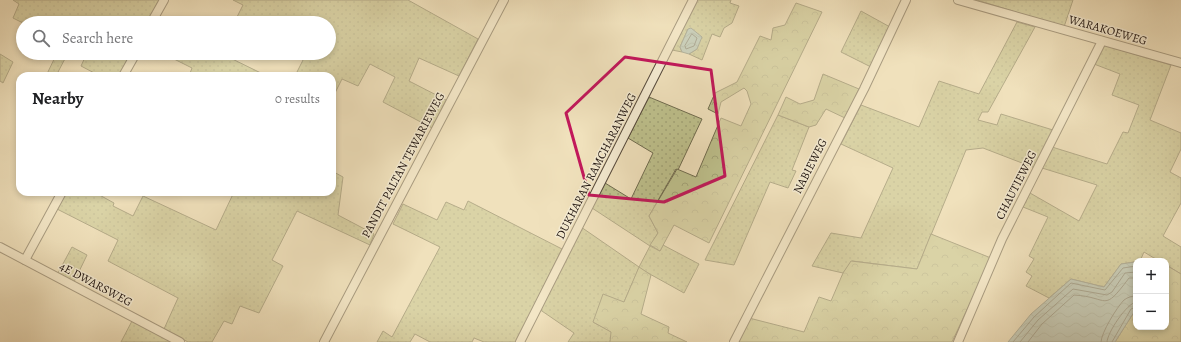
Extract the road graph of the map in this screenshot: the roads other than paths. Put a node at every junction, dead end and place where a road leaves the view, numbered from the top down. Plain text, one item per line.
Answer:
1 (164, 0) edge
2 (504, 0) edge
3 (693, 0) edge
4 (906, 0) edge
5 (958, 0) edge
6 (155, 16) edge
7 (1102, 41) junction
8 (132, 60) edge
9 (1181, 63) edge
10 (126, 72) edge
11 (60, 196) edge
12 (0, 247) edge
13 (25, 260) junction
14 (180, 342) edge
15 (325, 342) edge
16 (520, 342) edge
17 (734, 342) edge
18 (958, 342) edge

1 - 6 street
2 - 15 street, PANDIT PALTAN TEWARIEWEG
3 - 16 street, DUKHARAN RAMCHARANWEG
4 - 17 street, NABIEWEG
5 - 7 street, WARAKOEWEG
7 - 9 street, WARAKOEWEG
7 - 18 street, CHAUTIEWEG
8 - 10 street
11 - 13 street
12 - 13 street, 4E DWARSWEG
13 - 14 street, 4E DWARSWEG

